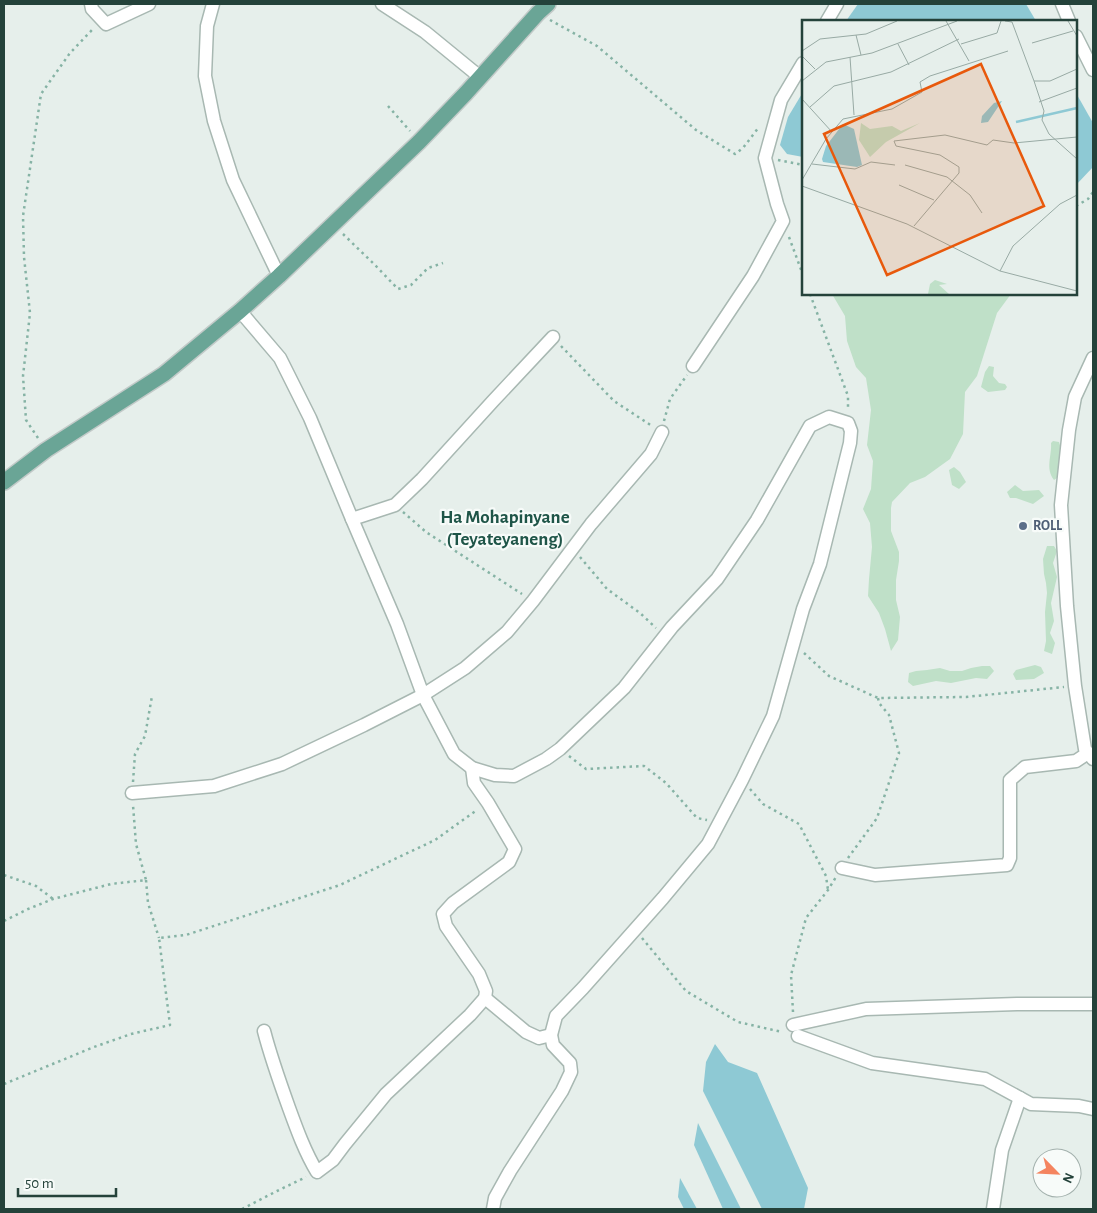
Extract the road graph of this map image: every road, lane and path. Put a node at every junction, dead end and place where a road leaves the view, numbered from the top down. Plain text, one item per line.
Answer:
1 (91, 4) edge
2 (149, 4) edge
3 (213, 4) edge
4 (382, 4) edge
5 (837, 4) edge
6 (1062, 4) edge
7 (543, 8) edge
8 (828, 20) edge
9 (1069, 20) edge
10 (92, 30) dead end
11 (1077, 37) edge
12 (1089, 52) edge
13 (802, 65) edge
14 (1093, 70) edge
15 (480, 77) junction
16 (388, 106) dead end
17 (762, 123) dead end
18 (419, 142) junction
19 (765, 158) junction
20 (802, 165) edge
21 (1093, 192) edge
22 (1077, 205) edge
23 (783, 221) junction
24 (332, 225) junction
25 (443, 263) dead end
26 (802, 272) edge
27 (279, 276) junction
28 (810, 295) edge
29 (240, 311) junction
30 (553, 337) joint
31 (1093, 358) edge
32 (693, 366) joint
33 (848, 423) junction
34 (662, 432) junction
35 (46, 450) junction
36 (4, 482) edge
37 (395, 505) junction
38 (352, 519) junction
39 (573, 548) junction
40 (533, 601) junction
41 (672, 627) junction
42 (794, 643) junction
43 (1075, 686) junction
44 (423, 695) junction
45 (152, 696) dead end
46 (560, 749) junction
47 (1091, 756) edge
48 (472, 768) junction
49 (742, 780) junction
50 (132, 793) junction
51 (488, 802) junction
52 (719, 823) junction
53 (842, 868) dead end
54 (4, 875) edge
55 (146, 880) junction
56 (828, 890) dead end
57 (53, 899) junction
58 (4, 921) edge
59 (635, 928) junction
60 (159, 938) junction
61 (485, 998) junction
62 (1093, 1004) edge
63 (796, 1030) junction
64 (264, 1031) dead end
65 (551, 1035) junction
66 (4, 1084) edge
67 (1020, 1098) junction
68 (1093, 1109) edge
69 (317, 1172) junction
70 (242, 1209) edge
71 (493, 1209) edge
72 (993, 1209) edge

1 - 2 street
3 - 27 street
4 - 15 street
5 - 8 street
6 - 9 street
7 - 15 main road
7 - 17 path
10 - 35 path
11 - 12 street
12 - 14 street
13 - 19 street
15 - 18 main road
16 - 18 path
18 - 24 main road
19 - 20 path
19 - 23 street
21 - 22 path
23 - 26 path
23 - 32 street
24 - 25 path
24 - 27 main road
27 - 29 main road
28 - 33 path
29 - 35 main road
29 - 38 street
30 - 34 path
30 - 37 street
31 - 43 street
32 - 34 path
33 - 41 street
33 - 42 street
34 - 39 street
35 - 36 main road
37 - 38 street
37 - 40 path
38 - 44 street
39 - 40 street
39 - 41 path
40 - 44 street
41 - 46 street
42 - 43 path
42 - 49 street
43 - 47 street
44 - 48 street
44 - 50 street
45 - 50 path
46 - 48 street
46 - 52 path
47 - 53 street
48 - 51 street
49 - 52 street
49 - 56 path
50 - 55 path
51 - 60 path
51 - 61 street
52 - 59 street
54 - 57 path
55 - 57 path
55 - 60 path
57 - 58 path
59 - 63 path
59 - 65 street
60 - 66 path
61 - 65 street
61 - 69 street
62 - 63 street
63 - 67 street
64 - 69 street
65 - 71 street
67 - 68 street
67 - 72 street
69 - 70 path

